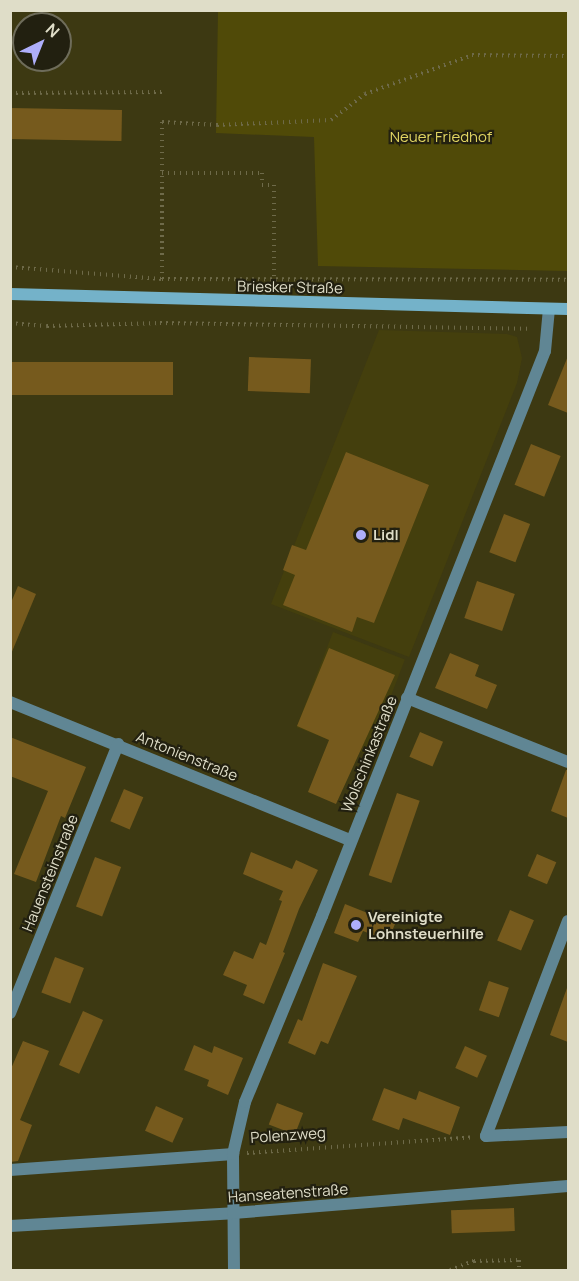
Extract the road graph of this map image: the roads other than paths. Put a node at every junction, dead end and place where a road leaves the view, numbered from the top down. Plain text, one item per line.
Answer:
1 (10, 294) edge
2 (549, 309) junction
3 (568, 309) edge
4 (407, 698) junction
5 (10, 702) edge
6 (118, 744) junction
7 (568, 762) edge
8 (350, 840) junction
9 (568, 921) edge
10 (10, 1013) edge
11 (568, 1132) edge
12 (234, 1154) junction
13 (10, 1170) edge
14 (568, 1186) edge
15 (233, 1213) junction
16 (10, 1226) edge
17 (234, 1270) edge

1 - 2 main road, Briesker Straße
2 - 3 main road, Briesker Straße
2 - 4 street, Wolschinkastraße
4 - 7 street
4 - 8 street, Wolschinkastraße
5 - 6 street, Antonienstraße
6 - 8 street, Antonienstraße
6 - 10 street, Hauensteinstraße
8 - 12 street, Wolschinkastraße
9 - 11 street
12 - 13 street, Polenzweg
12 - 15 street, Wolschinkastraße
14 - 15 street, Hanseatenstraße
15 - 16 street, Hanseatenstraße
15 - 17 street, Wolschinkastraße

